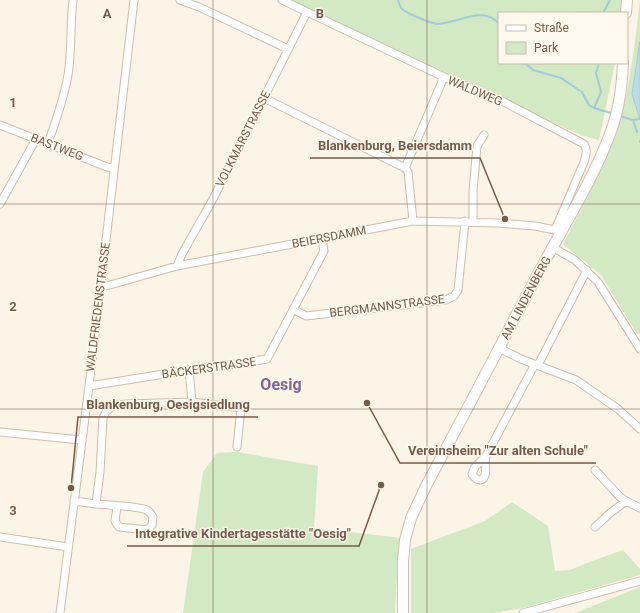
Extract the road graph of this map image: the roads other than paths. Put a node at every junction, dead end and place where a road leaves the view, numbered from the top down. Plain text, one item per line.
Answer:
1 (73, 0) edge
2 (134, 0) edge
3 (180, 0) edge
4 (282, 0) edge
5 (627, 0) edge
6 (307, 12) junction
7 (626, 12) edge
8 (288, 48) junction
9 (623, 64) edge
10 (444, 78) junction
11 (264, 98) junction
12 (0, 125) edge
13 (484, 135) dead end
14 (36, 139) junction
15 (48, 144) junction
16 (114, 168) junction
17 (405, 168) junction
18 (0, 204) edge
19 (413, 221) junction
20 (465, 221) junction
21 (473, 221) junction
22 (557, 231) junction
23 (322, 239) junction
24 (554, 244) junction
25 (177, 266) junction
26 (588, 270) junction
27 (101, 286) junction
28 (293, 309) junction
29 (499, 348) junction
30 (640, 349) edge
31 (536, 364) junction
32 (189, 370) junction
33 (89, 386) junction
34 (192, 402) junction
35 (640, 429) edge
36 (0, 432) edge
37 (82, 440) junction
38 (237, 447) dead end
39 (486, 456) dead end
40 (595, 470) dead end
41 (74, 501) junction
42 (626, 501) junction
43 (96, 504) junction
44 (117, 506) junction
45 (640, 508) edge
46 (595, 527) dead end
47 (0, 537) edge
48 (68, 547) junction
49 (640, 581) edge
50 (60, 613) edge
51 (403, 613) edge
52 (523, 613) edge

1 - 15 street
2 - 16 street, WALDFRIEDENSTRASSE
3 - 8 street
4 - 6 street, WALDWEG
5 - 7 street
6 - 8 street, VOLKMARSTRASSE
6 - 10 street, WALDWEG
8 - 11 street, VOLKMARSTRASSE
9 - 22 street
10 - 17 street
10 - 22 street, WALDWEG
11 - 17 street
11 - 25 street, VOLKMARSTRASSE
12 - 14 street, BASTWEG
13 - 21 street
14 - 15 street, BASTWEG
14 - 18 street
15 - 16 street, BASTWEG
16 - 27 street, WALDFRIEDENSTRASSE
17 - 19 street
19 - 20 street, BEIERSDAMM
19 - 23 street, BEIERSDAMM
20 - 21 street, BEIERSDAMM
20 - 28 street, BERGMANNSTRASSE
21 - 22 street, BEIERSDAMM
22 - 24 street
23 - 25 street, BEIERSDAMM
23 - 28 street, BÄCKERSTRASSE
24 - 26 street, AM LINDENBERG
24 - 29 street, AM LINDENBERG
25 - 27 street, BEIERSDAMM
26 - 30 street, AM LINDENBERG
26 - 31 street
27 - 33 street, WALDFRIEDENSTRASSE
28 - 32 street, BÄCKERSTRASSE
29 - 31 street, AM LINDENBERG
29 - 51 street, AM LINDENBERG
31 - 35 street, AM LINDENBERG
31 - 39 street
32 - 33 street, BÄCKERSTRASSE
32 - 34 street
33 - 37 street, WALDFRIEDENSTRASSE
34 - 38 street
34 - 43 street
36 - 37 street
37 - 41 street, WALDFRIEDENSTRASSE
40 - 42 street
41 - 43 street
41 - 48 street, WALDFRIEDENSTRASSE
42 - 45 street
42 - 46 street
43 - 44 street
44 - 44 street
47 - 48 street
48 - 50 street, WALDFRIEDENSTRASSE
49 - 52 street

